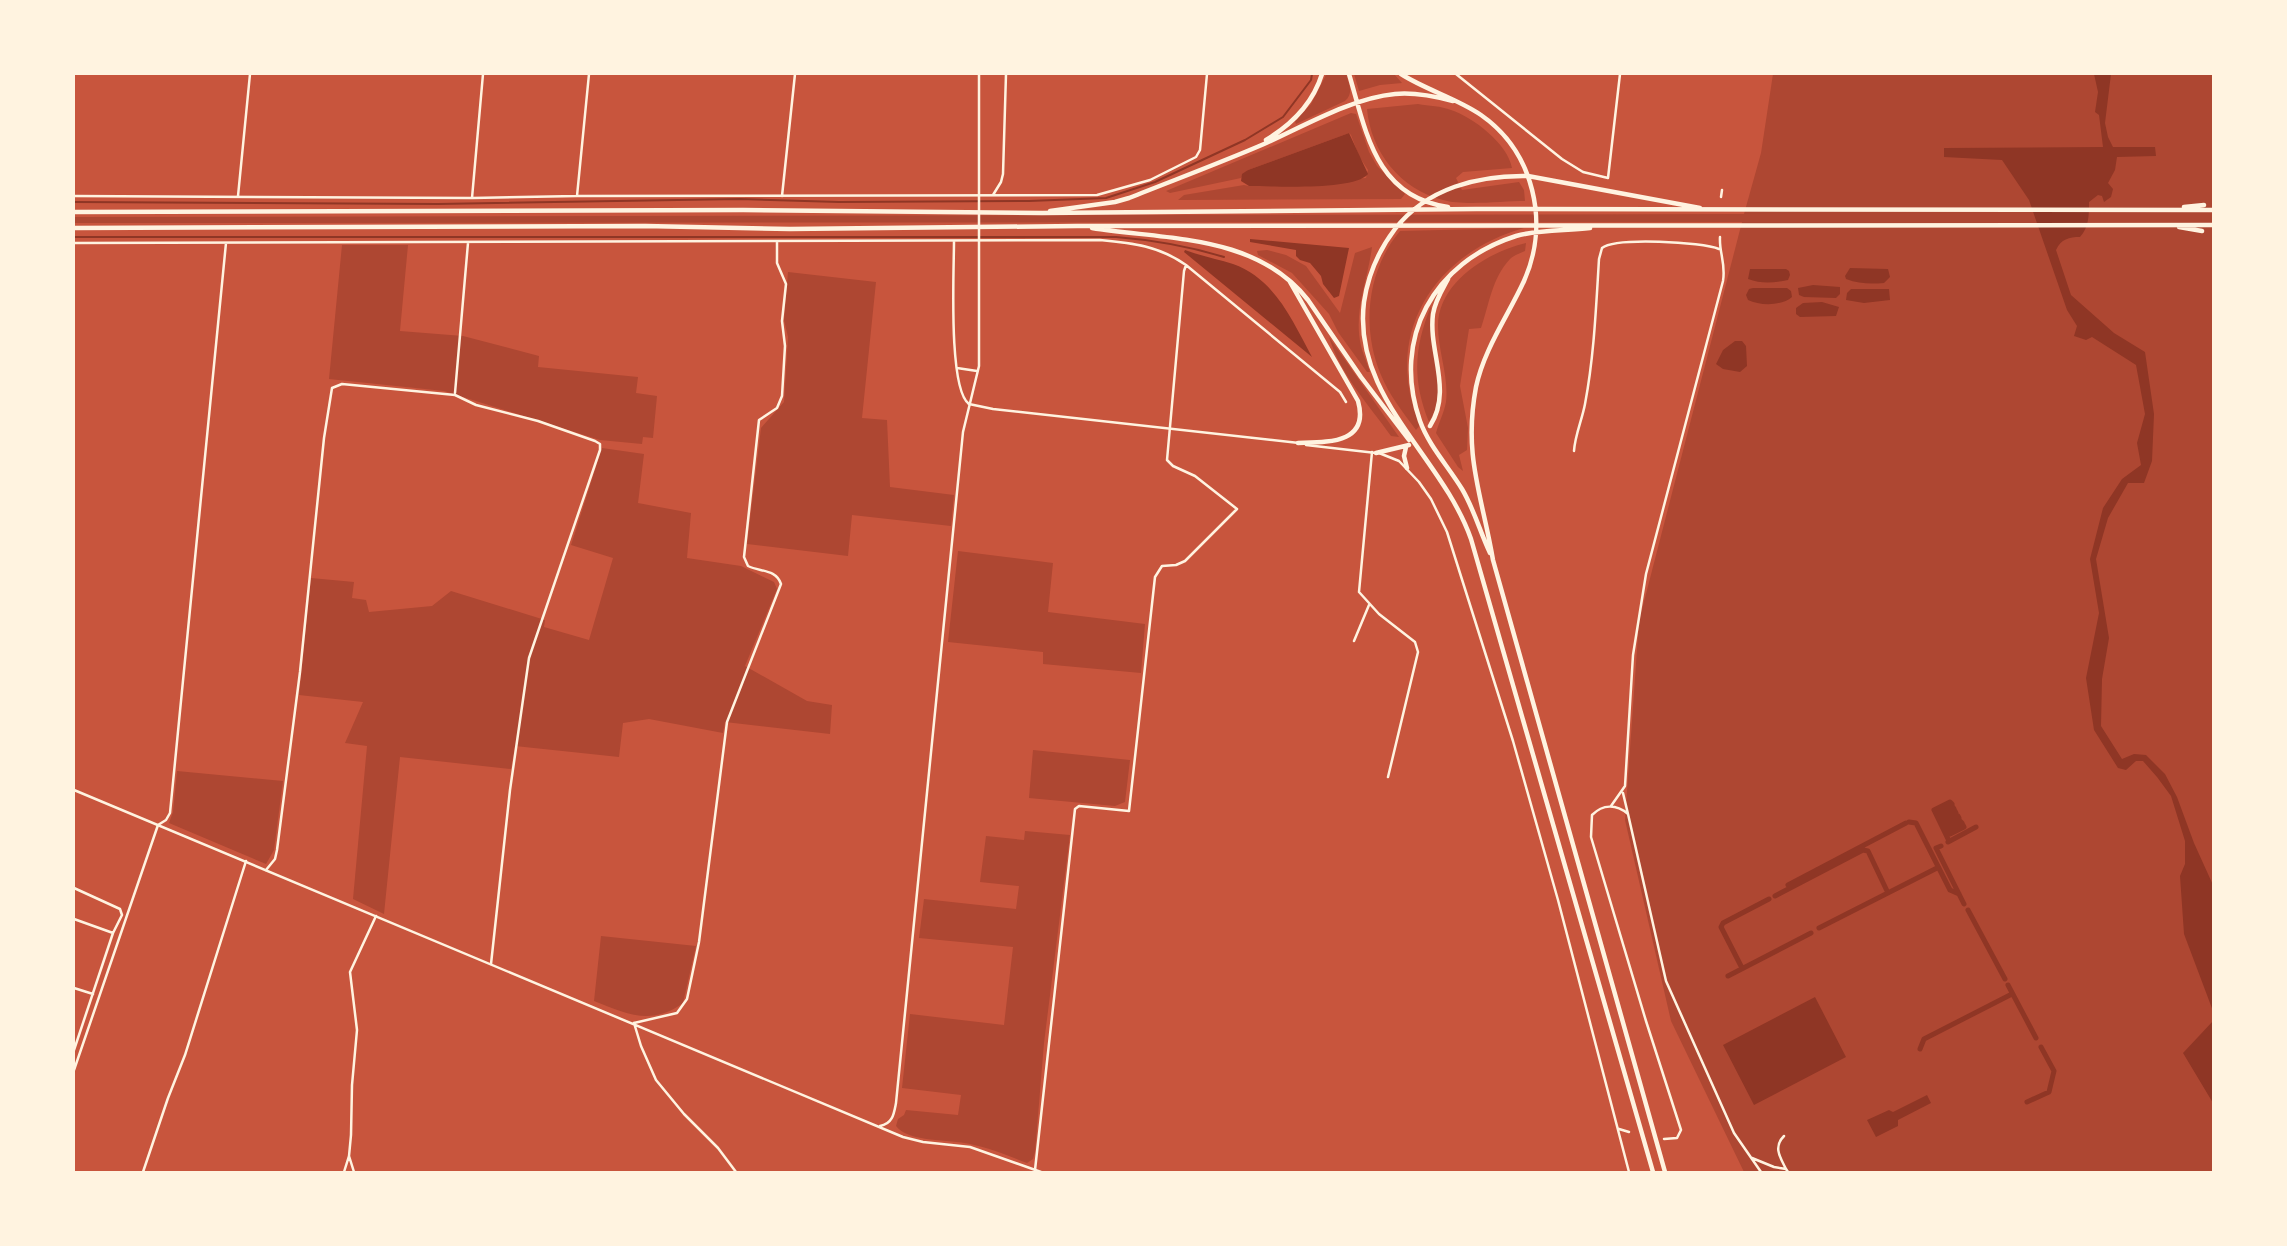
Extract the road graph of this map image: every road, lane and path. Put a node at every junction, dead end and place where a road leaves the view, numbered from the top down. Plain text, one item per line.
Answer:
1 (250, 74) edge
2 (483, 74) edge
3 (589, 74) edge
4 (794, 74) edge
5 (979, 74) edge
6 (1006, 74) edge
7 (1207, 74) edge
8 (1322, 74) edge
9 (1349, 74) edge
10 (1401, 74) edge
11 (1455, 74) edge
12 (1620, 74) edge
13 (1458, 103) junction
14 (1251, 150) junction
15 (1722, 190) dead end
16 (993, 195) junction
17 (74, 196) edge
18 (238, 196) junction
19 (577, 196) junction
20 (782, 197) junction
21 (1721, 197) dead end
22 (471, 198) junction
23 (2204, 205) dead end
24 (1476, 209) junction
25 (1708, 209) junction
26 (2161, 210) junction
27 (2214, 210) edge
28 (74, 212) edge
29 (1042, 213) junction
30 (2161, 225) junction
31 (2214, 225) edge
32 (1077, 226) junction
33 (1608, 226) junction
34 (74, 228) edge
35 (2202, 231) dead end
36 (1720, 237) dead end
37 (954, 241) junction
38 (778, 242) junction
39 (74, 243) edge
40 (226, 243) junction
41 (468, 243) junction
42 (1719, 249) junction
43 (1186, 265) junction
44 (1450, 275) junction
45 (1288, 278) junction
46 (957, 368) junction
47 (978, 371) junction
48 (455, 395) junction
49 (1346, 402) dead end
50 (969, 404) junction
51 (1430, 426) dead end
52 (1168, 428) junction
53 (1298, 443) junction
54 (1418, 449) junction
55 (1574, 452) dead end
56 (1374, 453) junction
57 (1406, 468) junction
58 (1493, 560) junction
59 (1369, 605) junction
60 (1354, 641) dead end
61 (1388, 777) dead end
62 (74, 790) edge
63 (1623, 792) junction
64 (1611, 806) junction
65 (1628, 814) junction
66 (158, 825) junction
67 (246, 862) junction
68 (266, 870) junction
69 (74, 888) edge
70 (376, 916) junction
71 (74, 919) edge
72 (113, 933) junction
73 (491, 964) junction
74 (74, 988) edge
75 (93, 994) junction
76 (634, 1023) junction
77 (74, 1050) edge
78 (74, 1070) edge
79 (880, 1126) junction
80 (1617, 1128) junction
81 (1629, 1132) dead end
82 (1784, 1136) dead end
83 (1664, 1139) dead end
84 (349, 1156) junction
85 (1749, 1156) junction
86 (1035, 1170) junction
87 (1787, 1171) edge
88 (143, 1172) edge
89 (344, 1172) edge
90 (354, 1172) edge
91 (736, 1172) edge
92 (1041, 1172) edge
93 (1629, 1172) edge
94 (1653, 1172) edge
95 (1665, 1172) edge
96 (1761, 1172) edge

1 - 18 street
2 - 22 street
3 - 19 street
4 - 20 street
5 - 47 street
6 - 16 street
7 - 16 street
8 - 14 highway
9 - 24 highway
10 - 13 highway
11 - 12 street
13 - 14 highway
13 - 58 highway
14 - 29 highway
15 - 21 street
16 - 20 street
17 - 18 street
18 - 22 street
19 - 20 street
19 - 22 street
23 - 26 highway
24 - 25 highway
24 - 29 highway
25 - 26 highway
25 - 54 highway
26 - 27 highway
28 - 29 highway
30 - 31 highway
30 - 33 highway
30 - 35 highway
32 - 33 highway
32 - 34 highway
32 - 45 highway
33 - 44 highway
36 - 42 street
37 - 38 street
37 - 43 street
37 - 46 street
38 - 41 street
38 - 76 street
39 - 40 street
40 - 41 street
40 - 66 street
41 - 48 street
42 - 55 street
42 - 63 street
43 - 49 street
43 - 52 street
44 - 51 highway
44 - 58 highway
45 - 53 highway
45 - 54 highway
46 - 47 street
46 - 50 street
47 - 50 street
48 - 68 street
48 - 73 street
50 - 52 street
50 - 79 street
52 - 53 street
52 - 86 street
53 - 56 street
54 - 94 highway
56 - 57 street
56 - 57 highway
56 - 59 street
57 - 80 street
58 - 95 highway
59 - 60 street
59 - 61 street
62 - 66 street
63 - 64 street
63 - 65 street
64 - 65 street
64 - 83 street
65 - 85 street
66 - 67 street
66 - 78 street
67 - 68 street
67 - 88 street
68 - 70 street
69 - 72 street
70 - 73 street
70 - 84 street
71 - 72 street
72 - 75 street
73 - 76 street
74 - 75 street
75 - 77 street
76 - 79 street
76 - 91 street
79 - 86 street
80 - 81 street
80 - 93 street
82 - 87 street
84 - 89 street
84 - 90 street
85 - 87 street
85 - 96 street
86 - 92 street

